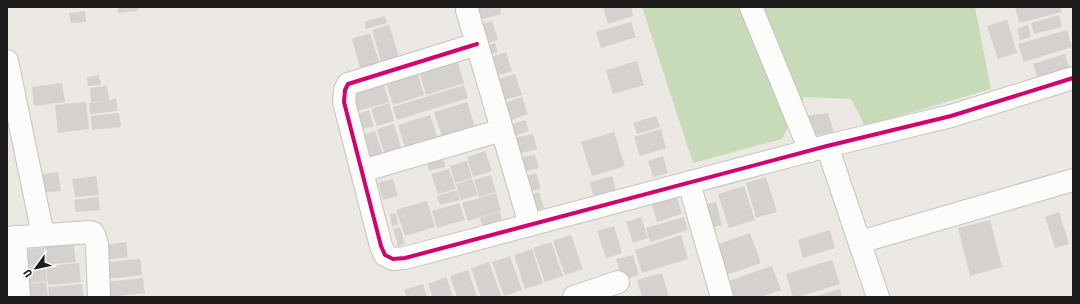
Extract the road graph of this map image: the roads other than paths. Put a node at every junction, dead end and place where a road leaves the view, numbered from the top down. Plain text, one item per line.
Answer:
1 (751, 7) edge
2 (467, 10) dead end
3 (477, 44) junction
4 (7, 61) edge
5 (1073, 78) edge
6 (502, 130) junction
7 (819, 149) junction
8 (362, 171) junction
9 (1073, 180) edge
10 (689, 183) junction
11 (530, 225) junction
12 (43, 235) junction
13 (11, 238) edge
14 (860, 242) junction
15 (618, 282) dead end
16 (19, 297) edge
17 (99, 297) edge
18 (574, 297) edge
19 (722, 297) edge
20 (878, 297) edge

1 - 7 street
2 - 3 street
3 - 6 street
3 - 8 street
4 - 12 street
5 - 7 street
6 - 8 street
6 - 11 street
7 - 10 street
7 - 14 street
8 - 11 street
9 - 14 street
10 - 11 street
10 - 19 street
12 - 13 street
12 - 17 street
13 - 16 street
14 - 20 street
15 - 18 street

